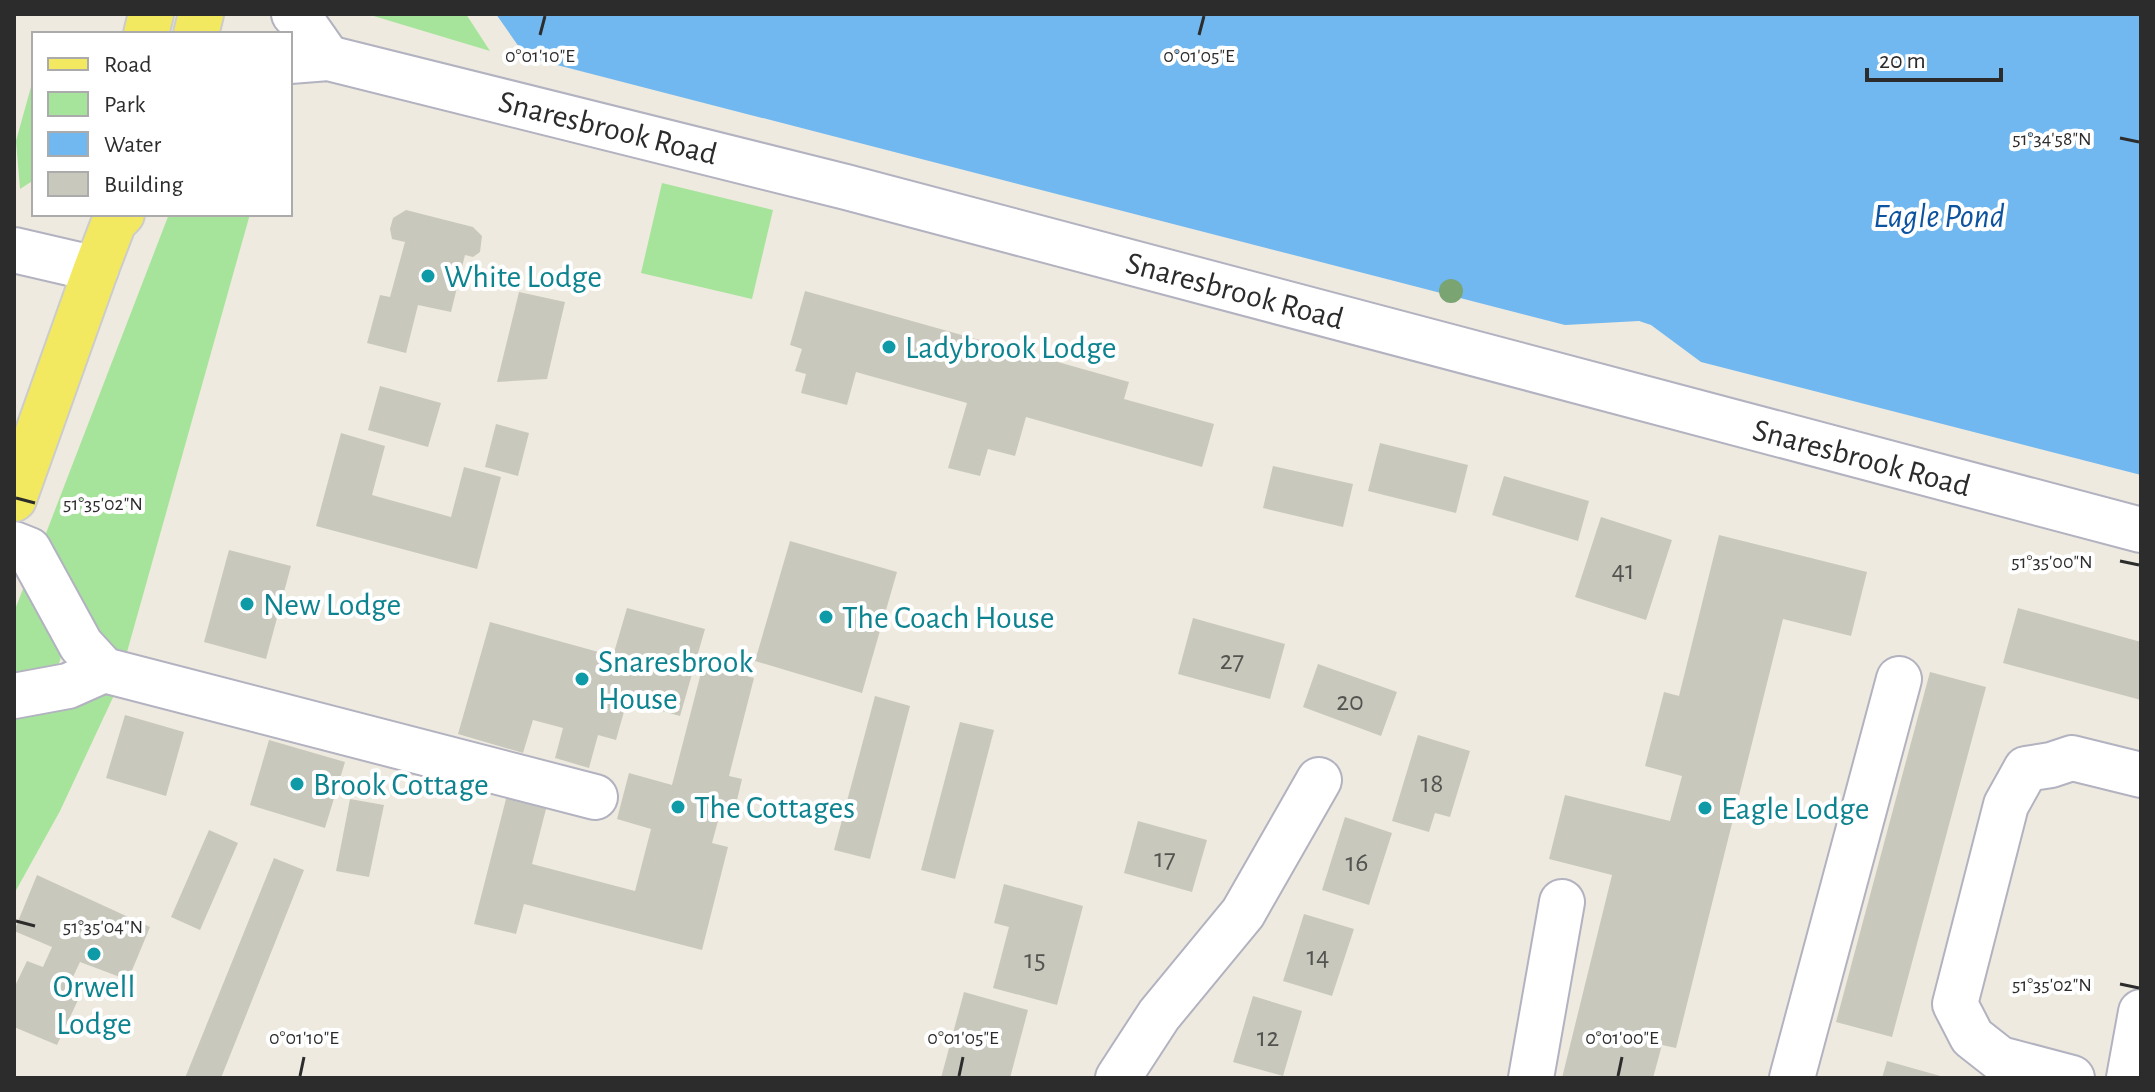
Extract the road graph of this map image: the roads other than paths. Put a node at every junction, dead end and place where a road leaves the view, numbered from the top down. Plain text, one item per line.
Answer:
1 (294, 14) edge
2 (309, 59) edge
3 (116, 217) edge
4 (14, 250) edge
5 (96, 269) junction
6 (14, 499) edge
7 (2141, 530) edge
8 (14, 544) edge
9 (104, 670) junction
10 (1899, 679) dead end
11 (14, 696) edge
12 (2141, 775) edge
13 (1319, 780) dead end
14 (595, 797) dead end
15 (1562, 902) dead end
16 (2141, 1012) edge
17 (1118, 1078) edge
18 (1531, 1078) edge
19 (1792, 1078) edge
20 (2072, 1078) edge
21 (2129, 1078) edge

1 - 2 street, Snaresbrook Road
2 - 7 street, Snaresbrook Road
3 - 5 main road
4 - 5 street
5 - 6 main road
8 - 9 street
9 - 11 street
9 - 14 street
10 - 19 street
12 - 20 street
13 - 17 street
15 - 18 street
16 - 21 street

